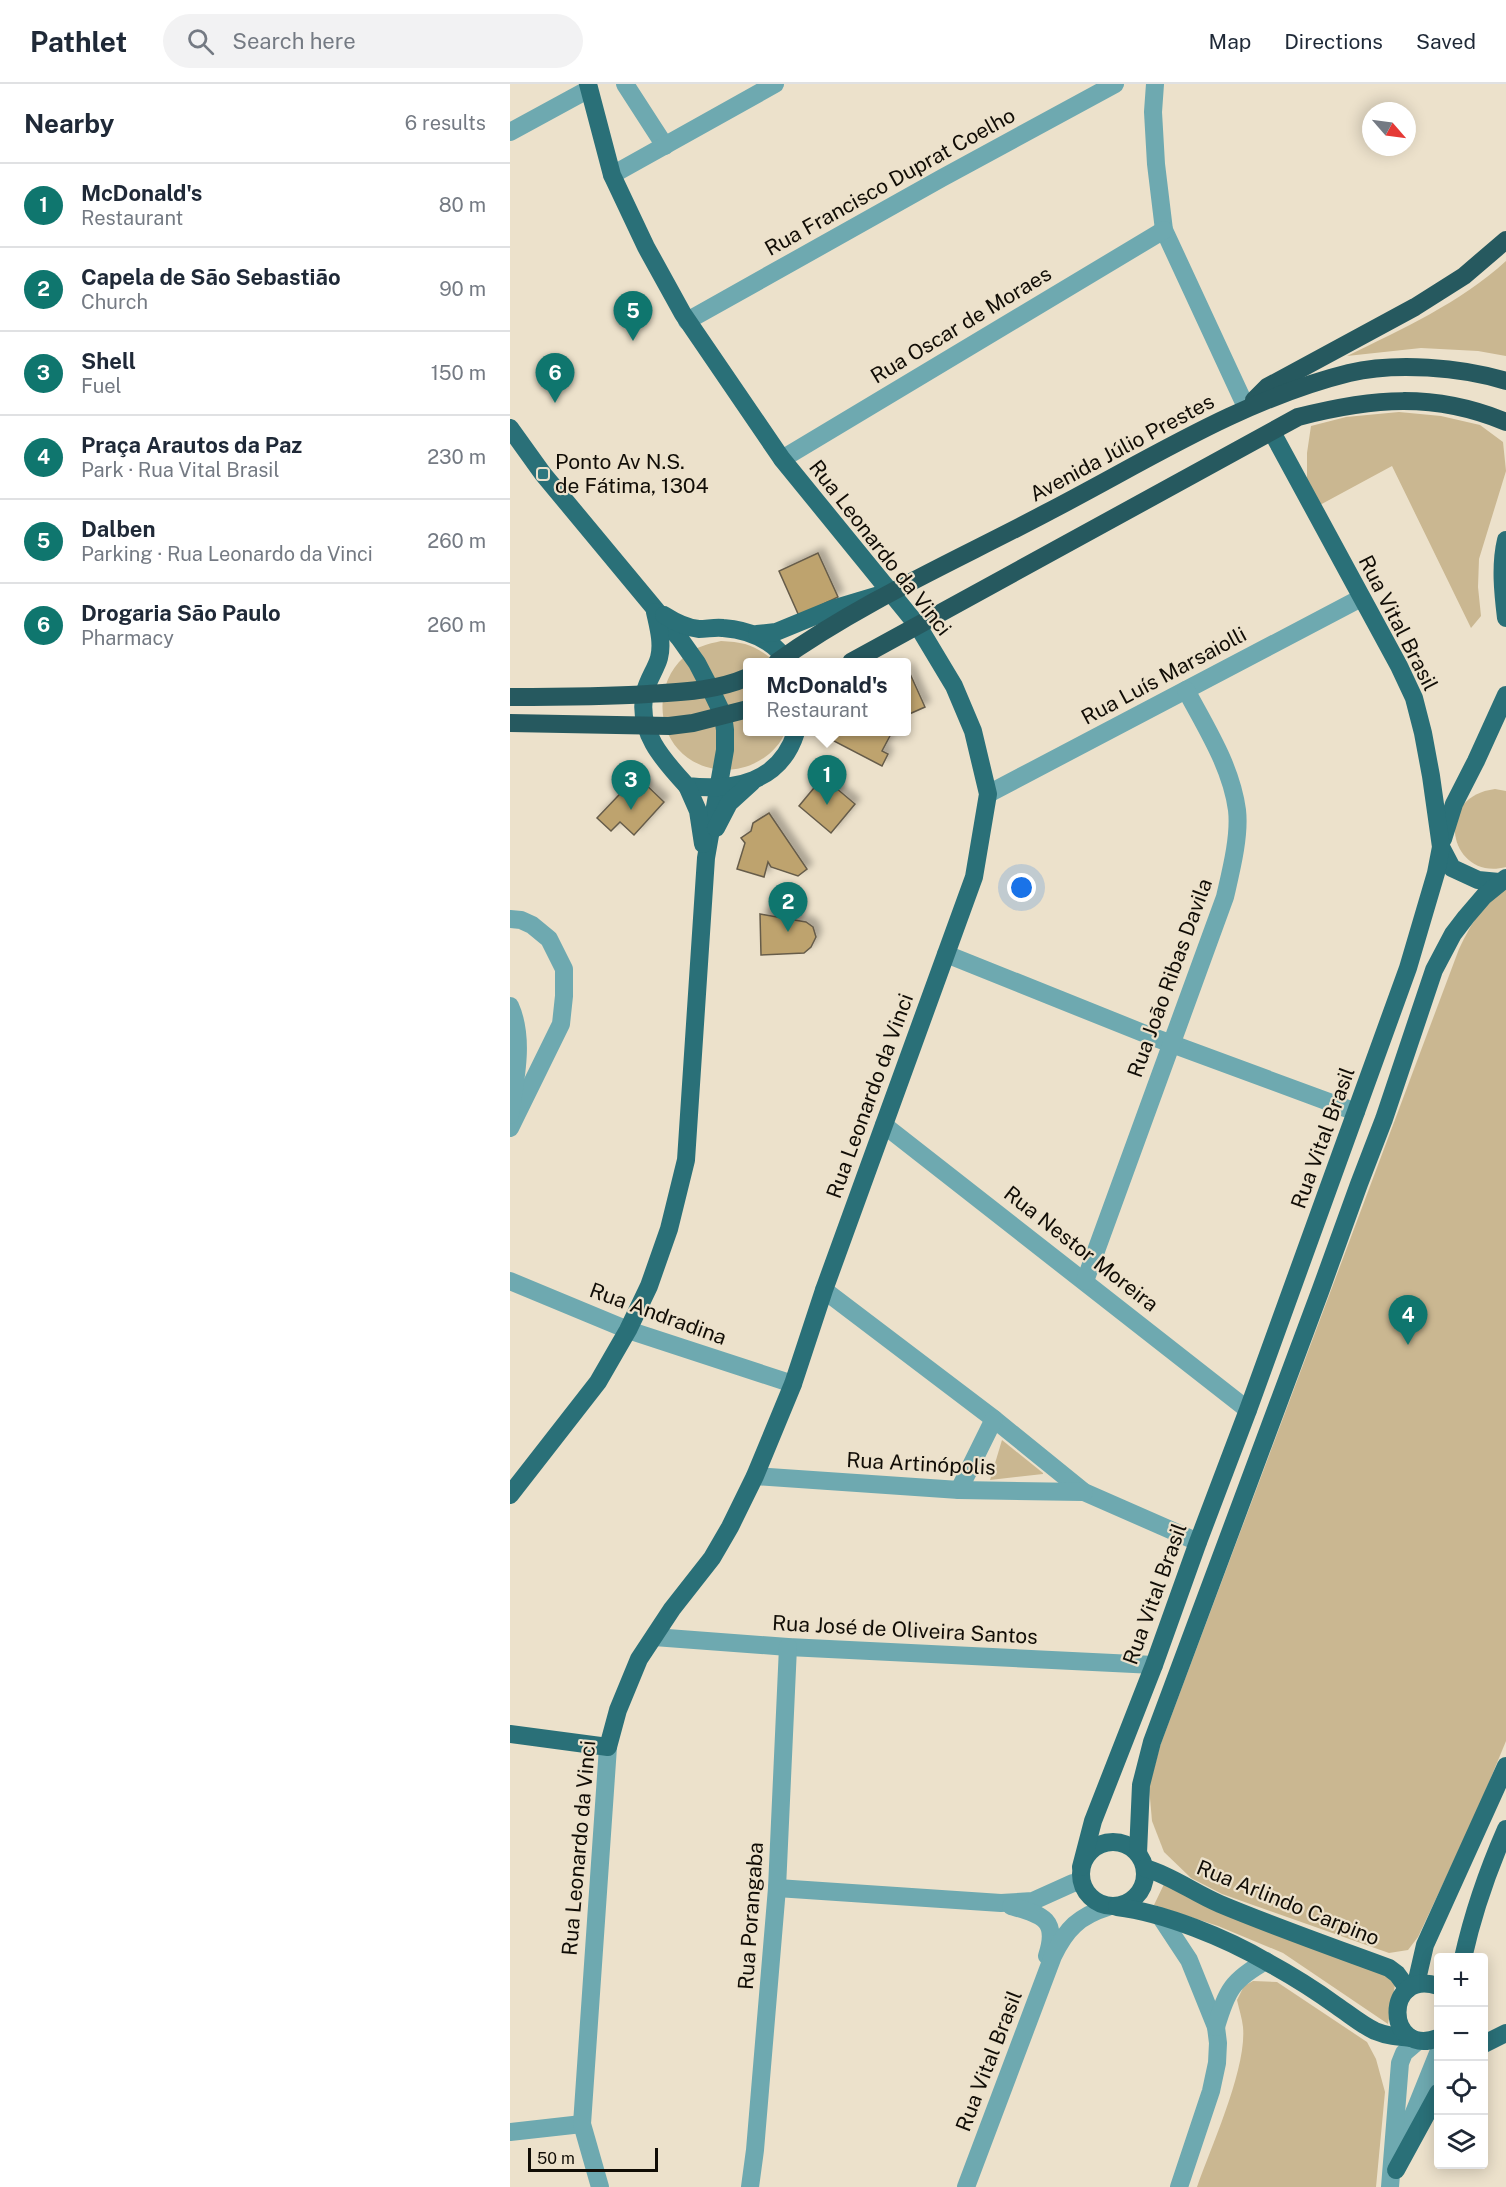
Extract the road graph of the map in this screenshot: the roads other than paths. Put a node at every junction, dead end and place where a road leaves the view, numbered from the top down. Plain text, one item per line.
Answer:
1 (625, 84) edge
2 (775, 84) edge
3 (1115, 84) edge
4 (1155, 84) edge
5 (588, 86) edge
6 (510, 132) edge
7 (666, 146) junction
8 (612, 175) junction
9 (1164, 230) junction
10 (1506, 240) edge
11 (687, 321) junction
12 (1506, 381) edge
13 (1246, 407) junction
14 (1506, 422) edge
15 (510, 428) edge
16 (1272, 432) junction
17 (782, 459) junction
18 (1506, 540) edge
19 (889, 592) junction
20 (1361, 598) junction
21 (654, 610) junction
22 (1506, 618) edge
23 (918, 626) junction
24 (757, 634) junction
25 (780, 658) edge
26 (788, 658) edge
27 (860, 658) edge
28 (743, 678) edge
29 (710, 688) junction
30 (1186, 690) junction
31 (645, 694) junction
32 (1506, 695) edge
33 (510, 697) edge
34 (743, 709) edge
35 (723, 715) junction
36 (510, 723) edge
37 (645, 725) junction
38 (794, 736) edge
39 (752, 783) junction
40 (687, 786) junction
41 (718, 787) junction
42 (988, 794) junction
43 (1441, 847) junction
44 (706, 858) junction
45 (1502, 880) edge
46 (510, 919) edge
47 (946, 954) junction
48 (510, 1006) edge
49 (1171, 1043) junction
50 (1356, 1112) junction
51 (510, 1115) edge
52 (884, 1125) junction
53 (510, 1128) edge
54 (510, 1281) edge
55 (1085, 1281) junction
56 (824, 1290) junction
57 (628, 1330) junction
58 (793, 1384) junction
59 (1248, 1410) junction
60 (994, 1419) junction
61 (755, 1476) junction
62 (959, 1490) junction
63 (1084, 1492) junction
64 (510, 1495) edge
65 (1198, 1542) junction
66 (654, 1637) junction
67 (788, 1647) junction
68 (1154, 1665) junction
69 (510, 1734) edge
70 (608, 1747) junction
71 (1506, 1766) edge
72 (1506, 1829) edge
73 (1141, 1861) junction
74 (1081, 1875) junction
75 (777, 1888) junction
76 (1001, 1903) junction
77 (1113, 1907) junction
78 (1160, 1916) junction
79 (1463, 1953) edge
80 (1266, 1961) junction
81 (1434, 1985) edge
82 (1412, 1987) junction
83 (1029, 2021) junction
84 (1216, 2027) junction
85 (1506, 2033) edge
86 (1488, 2042) edge
87 (1429, 2044) edge
88 (1434, 2100) edge
89 (582, 2124) junction
90 (510, 2132) edge
91 (1396, 2170) junction
92 (600, 2187) edge
93 (750, 2187) edge
94 (966, 2187) edge
95 (1179, 2187) edge

1 - 7 street
2 - 7 street
3 - 11 street, Rua Francisco Duprat Coelho
4 - 9 street
5 - 6 street
5 - 8 main road, Rua Leonardo da Vinci
7 - 8 street
8 - 11 main road, Rua Leonardo da Vinci
9 - 13 street
9 - 17 street, Rua Oscar de Moraes
10 - 13 highway
11 - 17 main road, Rua Leonardo da Vinci
12 - 13 highway, Avenida Júlio Prestes
13 - 19 highway, Avenida Júlio Prestes
14 - 16 highway
15 - 21 main road
16 - 20 main road, Rua Vital Brasil
16 - 23 highway
17 - 19 main road, Rua Leonardo da Vinci
18 - 22 main road
19 - 23 main road, Rua Leonardo da Vinci
19 - 24 main road
19 - 26 highway, Avenida Júlio Prestes
20 - 30 street, Rua Luís Marsaiolli
20 - 43 main road, Rua Vital Brasil
21 - 24 main road
21 - 29 main road
21 - 31 main road
23 - 27 highway
23 - 42 main road, Rua Leonardo da Vinci
24 - 25 main road
28 - 29 highway
29 - 31 highway
29 - 35 main road
30 - 42 street, Rua Luís Marsaiolli
30 - 49 street, Rua João Ribas Davila
31 - 33 highway
31 - 37 main road
32 - 43 main road
34 - 35 highway
35 - 37 highway
35 - 41 main road
36 - 37 highway
37 - 40 main road
38 - 39 main road
39 - 41 main road
39 - 44 main road
40 - 41 main road
40 - 44 main road
41 - 44 main road
42 - 47 main road, Rua Leonardo da Vinci
43 - 45 main road
43 - 50 main road, Rua Vital Brasil
44 - 57 main road
45 - 73 main road
46 - 53 street
47 - 49 street
47 - 52 main road, Rua Leonardo da Vinci
48 - 51 street
49 - 50 street
49 - 55 street, Rua João Ribas Davila
50 - 59 main road, Rua Vital Brasil
52 - 55 street, Rua Nestor Moreira
52 - 56 main road, Rua Leonardo da Vinci
54 - 57 street, Rua Andradina
55 - 59 street, Rua Nestor Moreira
56 - 58 main road, Rua Leonardo da Vinci
56 - 60 street
57 - 58 street, Rua Andradina
57 - 64 main road
58 - 61 main road, Rua Leonardo da Vinci
59 - 65 main road, Rua Vital Brasil
60 - 62 street
60 - 63 street
61 - 62 street, Rua Artinópolis
61 - 66 main road, Rua Leonardo da Vinci
62 - 63 street, Rua Artinópolis
63 - 65 street
65 - 68 main road, Rua Vital Brasil
66 - 67 street, Rua José de Oliveira Santos
66 - 70 main road, Rua Leonardo da Vinci
67 - 68 street, Rua José de Oliveira Santos
67 - 75 street, Rua Porangaba
68 - 74 main road, Rua Vital Brasil
69 - 70 main road
70 - 89 street, Rua Leonardo da Vinci
71 - 82 main road
72 - 79 main road
73 - 74 main road
73 - 77 main road
73 - 82 main road, Rua Arlindo Carpino
74 - 76 street
74 - 77 main road
75 - 76 street
75 - 93 street, Rua Porangaba
76 - 83 street
77 - 78 main road
77 - 83 street, Rua Vital Brasil
78 - 80 main road
78 - 84 street
80 - 84 street
80 - 87 main road
81 - 82 main road
82 - 87 main road
83 - 94 street, Rua Vital Brasil
84 - 95 street
85 - 86 main road
87 - 91 street
87 - 91 street
88 - 91 main road
89 - 90 street
89 - 92 street, Rua Leonardo da Vinci

